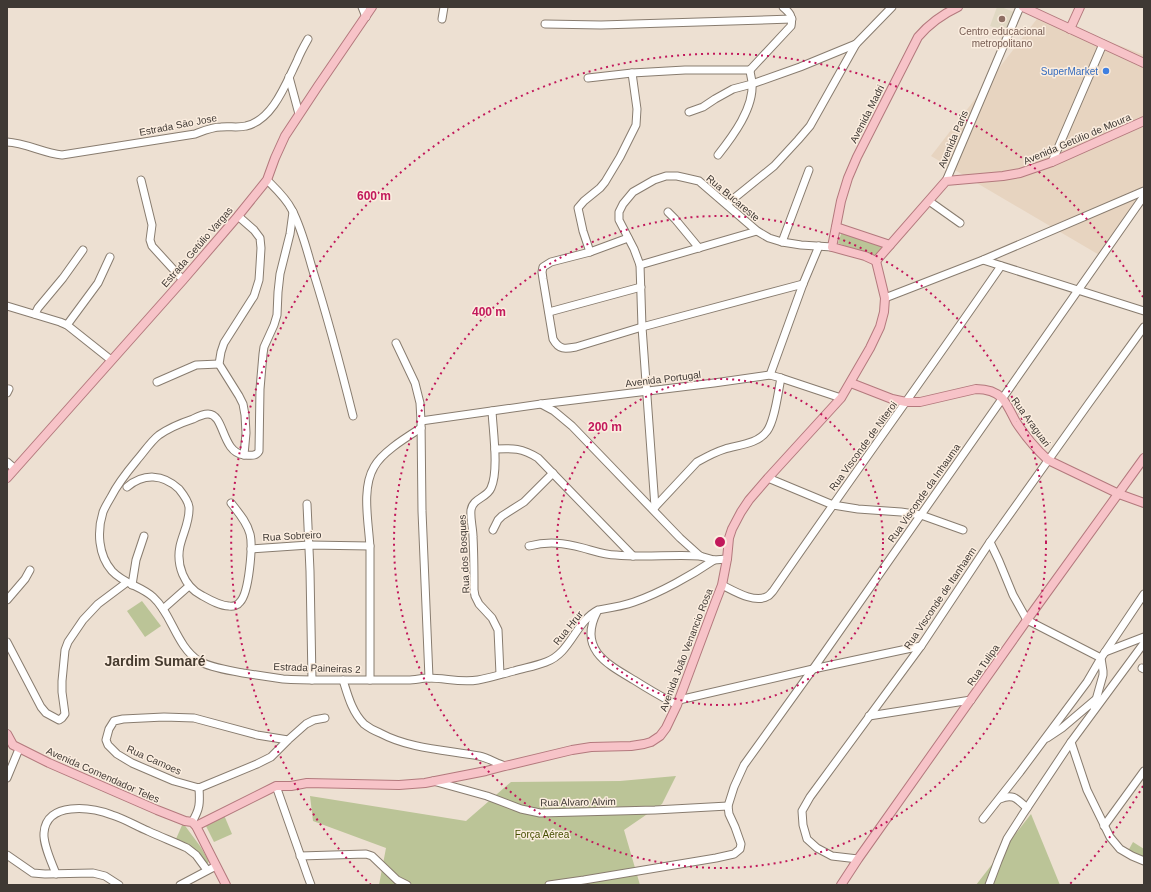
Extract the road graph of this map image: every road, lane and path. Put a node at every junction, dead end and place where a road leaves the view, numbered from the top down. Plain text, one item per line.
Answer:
1 (362, 7) edge
2 (372, 7) edge
3 (444, 7) edge
4 (782, 7) edge
5 (892, 7) edge
6 (1020, 7) edge
7 (1023, 7) edge
8 (1080, 7) edge
9 (955, 8) edge
10 (366, 16) junction
11 (442, 19) dead end
12 (792, 19) junction
13 (545, 24) dead end
14 (1070, 29) junction
15 (308, 39) dead end
16 (856, 44) junction
17 (1103, 44) junction
18 (1144, 63) edge
19 (750, 70) junction
20 (632, 73) junction
21 (289, 77) junction
22 (588, 78) dead end
23 (752, 84) junction
24 (689, 112) dead end
25 (299, 114) junction
26 (1144, 121) edge
27 (7, 142) edge
28 (718, 155) dead end
29 (1052, 162) junction
30 (809, 170) dead end
31 (141, 180) dead end
32 (267, 180) junction
33 (946, 181) junction
34 (1144, 191) edge
35 (1144, 196) edge
36 (930, 200) junction
37 (726, 204) junction
38 (293, 212) junction
39 (668, 212) dead end
40 (238, 216) junction
41 (960, 223) dead end
42 (836, 227) junction
43 (757, 231) junction
44 (628, 238) junction
45 (782, 242) junction
46 (890, 245) junction
47 (819, 246) junction
48 (832, 246) junction
49 (699, 248) junction
50 (83, 250) dead end
51 (590, 252) junction
52 (110, 257) dead end
53 (983, 260) junction
54 (876, 262) junction
55 (640, 265) junction
56 (1001, 266) junction
57 (182, 280) junction
58 (803, 284) junction
59 (641, 288) junction
60 (1078, 290) junction
61 (885, 298) junction
62 (7, 306) edge
63 (1144, 311) edge
64 (549, 312) junction
65 (35, 314) junction
66 (67, 325) junction
67 (642, 327) junction
68 (1144, 327) edge
69 (396, 342) dead end
70 (111, 360) junction
71 (219, 364) junction
72 (770, 375) junction
73 (781, 378) junction
74 (157, 382) dead end
75 (850, 383) junction
76 (647, 391) junction
77 (841, 398) junction
78 (1002, 398) junction
79 (906, 402) junction
80 (541, 404) junction
81 (492, 411) junction
82 (353, 416) dead end
83 (421, 425) junction
84 (495, 450) junction
85 (244, 455) junction
86 (1144, 458) edge
87 (1048, 460) junction
88 (7, 462) edge
89 (15, 469) junction
90 (553, 474) junction
91 (7, 478) edge
92 (768, 478) junction
93 (127, 487) dead end
94 (1119, 494) junction
95 (231, 503) dead end
96 (1144, 503) edge
97 (307, 504) dead end
98 (833, 505) junction
99 (654, 508) junction
100 (921, 515) junction
101 (493, 530) dead end
102 (963, 530) dead end
103 (144, 536) dead end
104 (990, 542) junction
105 (309, 545) junction
106 (370, 546) junction
107 (529, 546) dead end
108 (251, 549) junction
109 (633, 556) junction
110 (700, 556) junction
111 (727, 559) junction
112 (714, 560) junction
113 (30, 570) dead end
114 (129, 584) junction
115 (722, 585) junction
116 (189, 586) junction
117 (1144, 594) edge
118 (7, 600) edge
119 (163, 609) junction
120 (598, 610) junction
121 (1027, 620) junction
122 (1144, 637) edge
123 (7, 642) edge
124 (1144, 642) edge
125 (921, 646) junction
126 (1103, 655) junction
127 (813, 669) junction
128 (500, 674) junction
129 (429, 678) junction
130 (312, 680) junction
131 (343, 680) junction
132 (370, 680) junction
133 (971, 700) junction
134 (1096, 700) junction
135 (678, 703) junction
136 (1092, 712) junction
137 (869, 716) junction
138 (324, 718) dead end
139 (7, 734) edge
140 (288, 740) junction
141 (1044, 740) junction
142 (1071, 742) junction
143 (13, 746) edge
144 (505, 766) junction
145 (1144, 771) edge
146 (7, 778) edge
147 (433, 781) junction
148 (276, 786) junction
149 (199, 788) junction
150 (999, 799) junction
151 (728, 806) junction
152 (1027, 808) junction
153 (983, 819) dead end
154 (194, 824) junction
155 (1104, 826) junction
156 (7, 855) edge
157 (300, 856) junction
158 (858, 859) junction
159 (1144, 861) edge
160 (216, 866) junction
161 (208, 870) junction
162 (56, 874) junction
163 (119, 885) edge
164 (180, 885) edge
165 (226, 885) edge
166 (311, 885) edge
167 (407, 885) edge
168 (549, 885) edge
169 (841, 885) edge
170 (989, 885) edge

1 - 10 street
2 - 10 main road, Estrada Getúlio Vargas
3 - 11 street
4 - 12 street
5 - 16 street
6 - 33 street, Avenida Paris
7 - 14 main road
8 - 14 main road
9 - 42 main road, Avenida Madri
10 - 25 main road, Estrada Getúlio Vargas
12 - 13 street
12 - 19 street
14 - 17 main road
15 - 21 street, Estrada Sāo Jose
16 - 23 street
16 - 37 street
17 - 18 main road
17 - 29 street
19 - 20 street
19 - 23 street
20 - 22 street
20 - 51 street
21 - 25 street
21 - 27 street, Estrada Sāo Jose
23 - 24 street
23 - 28 street
25 - 32 main road, Estrada Getúlio Vargas
26 - 29 main road, Avenida Getúlio de Moura
29 - 33 main road, Avenida Getúlio de Moura
30 - 45 street
31 - 57 street
32 - 38 street
32 - 40 main road, Estrada Getúlio Vargas
33 - 36 main road, Avenida Paris
34 - 53 street
35 - 60 street, Rua Visconde da Inhauma
36 - 41 street
36 - 46 main road, Avenida Paris
37 - 43 street, Rua Bucareste
37 - 44 street, Rua Bucareste
38 - 82 street
38 - 85 street
39 - 49 street
40 - 57 main road, Estrada Getúlio Vargas
40 - 71 street
42 - 46 main road
42 - 48 main road, Avenida Madri
43 - 45 street, Rua Bucareste
43 - 49 street
44 - 51 street
44 - 55 street, Rua Bucareste
45 - 47 street, Rua Bucareste
46 - 54 main road, Avenida Paris
47 - 48 street, Rua Bucareste
47 - 58 street
48 - 54 main road
49 - 55 street
50 - 65 street
51 - 64 street
52 - 66 street
53 - 56 street
53 - 61 street
54 - 61 main road, Avenida João Venancio Rosa
55 - 59 street, Rua Bucareste
56 - 60 street
56 - 79 street, Rua Visconde de Niteroi
57 - 70 main road, Estrada Getúlio Vargas
58 - 67 street
58 - 72 street
59 - 64 street
59 - 67 street, Rua Bucareste
60 - 63 street
60 - 78 street, Rua Visconde da Inhauma
61 - 75 main road, Avenida João Venancio Rosa
62 - 65 street
64 - 67 street
65 - 66 street
66 - 70 street
67 - 76 street, Rua Bucareste
68 - 87 street, Rua Visconde de Itanhaem
69 - 83 street
70 - 89 main road, Estrada Getúlio Vargas
71 - 74 street
71 - 85 street
72 - 73 street
72 - 76 street, Avenida Portugal
73 - 77 street
73 - 99 street
75 - 77 main road, Avenida João Venancio Rosa
75 - 79 main road, Rua Araguari
76 - 80 street, Avenida Portugal
76 - 99 street, Rua Bucareste
77 - 92 main road, Avenida João Venancio Rosa
78 - 79 main road, Rua Araguari
78 - 87 main road, Rua Araguari
78 - 100 street, Rua Visconde da Inhauma
79 - 98 street, Rua Visconde de Niteroi
80 - 81 street, Avenida Portugal
80 - 99 street
81 - 83 street, Avenida Portugal
81 - 84 street, Rua dos Bosques
83 - 106 street
83 - 129 street
84 - 90 street
84 - 128 street, Rua dos Bosques
85 - 114 street, Estrada Paineiras 2
86 - 94 main road, Rua Tulipa
87 - 94 main road, Rua Araguari
87 - 104 street, Rua Visconde de Itanhaem
88 - 89 street
89 - 91 main road, Estrada Getúlio Vargas
90 - 101 street
90 - 109 street
92 - 98 street
92 - 111 main road, Avenida João Venancio Rosa
93 - 116 street
94 - 96 main road, Rua Araguari
94 - 121 main road, Rua Tulipa
95 - 108 street
97 - 105 street
98 - 100 street
98 - 115 street, Rua Visconde de Niteroi
99 - 110 street
100 - 102 street
100 - 127 street, Rua Visconde da Inhauma
103 - 114 street
104 - 121 street
104 - 125 street, Rua Visconde de Itanhaem
105 - 106 street, Rua Sobreiro
105 - 108 street, Rua Sobreiro
105 - 130 street
106 - 132 street
107 - 109 street
108 - 116 street, Rua Sobreiro
109 - 110 street
110 - 112 street
111 - 112 street
111 - 115 main road, Avenida João Venancio Rosa
112 - 120 street, Rua Hrur
113 - 118 street
114 - 119 street, Estrada Paineiras 2
114 - 123 street
115 - 135 main road, Avenida João Venancio Rosa
116 - 119 street
117 - 126 street
119 - 130 street, Estrada Paineiras 2
120 - 128 street, Rua Hrur
120 - 135 street
121 - 126 street
121 - 133 main road, Rua Tulipa
122 - 126 street
124 - 136 street
125 - 127 street
125 - 137 street, Rua Visconde de Itanhaem
126 - 134 street
126 - 141 street
127 - 135 street
127 - 151 street, Rua Visconde da Inhauma
128 - 129 street, Rua Hrur
129 - 132 street, Estrada Paineiras 2
130 - 131 street, Estrada Paineiras 2
131 - 132 street, Estrada Paineiras 2
131 - 144 street
133 - 137 street
133 - 158 main road, Rua Tulipa
134 - 136 street
134 - 141 street
135 - 144 main road, Avenida João Venancio Rosa
136 - 142 street
137 - 158 street, Rua Visconde de Itanhaem
138 - 140 street
139 - 143 main road
140 - 149 street
140 - 149 street, Rua Camoes
141 - 150 street
142 - 152 street
142 - 155 street
143 - 146 street
143 - 154 main road, Avenida Comendador Teles
144 - 147 main road, Avenida João Venancio Rosa
145 - 155 street
147 - 148 main road, Avenida João Venancio Rosa
147 - 151 street, Rua Alvaro Alvim
148 - 154 main road, Avenida João Venancio Rosa
148 - 157 street
149 - 154 street
150 - 152 street
150 - 153 street
151 - 168 street
152 - 170 street
154 - 160 main road
155 - 159 street
156 - 162 street
157 - 166 street
157 - 167 street
158 - 169 main road, Rua Tulipa
160 - 161 street
160 - 165 main road
161 - 162 street
161 - 164 street
162 - 163 street

